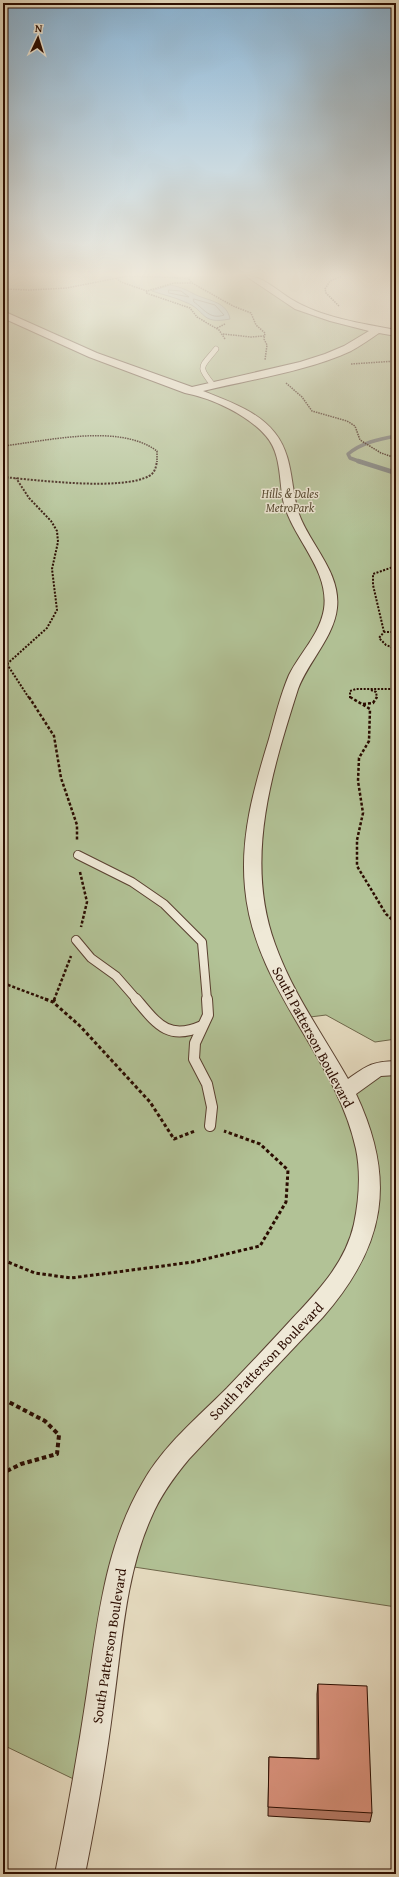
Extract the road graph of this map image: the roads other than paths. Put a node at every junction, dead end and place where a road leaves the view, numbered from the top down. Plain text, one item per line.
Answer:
1 (117, 364) edge
2 (204, 364) edge
3 (303, 364) edge
4 (213, 385) junction
5 (190, 390) junction
6 (78, 855) road end
7 (76, 940) road end
8 (202, 1026) junction
9 (396, 1068) edge
10 (345, 1092) junction
11 (210, 1126) road end
12 (70, 1874) edge

1 - 5 street, South Patterson Boulevard
2 - 4 lane
3 - 4 street
4 - 5 street
5 - 10 street, South Patterson Boulevard
6 - 8 lane
7 - 8 lane
8 - 11 lane
9 - 10 street
10 - 12 street, South Patterson Boulevard

